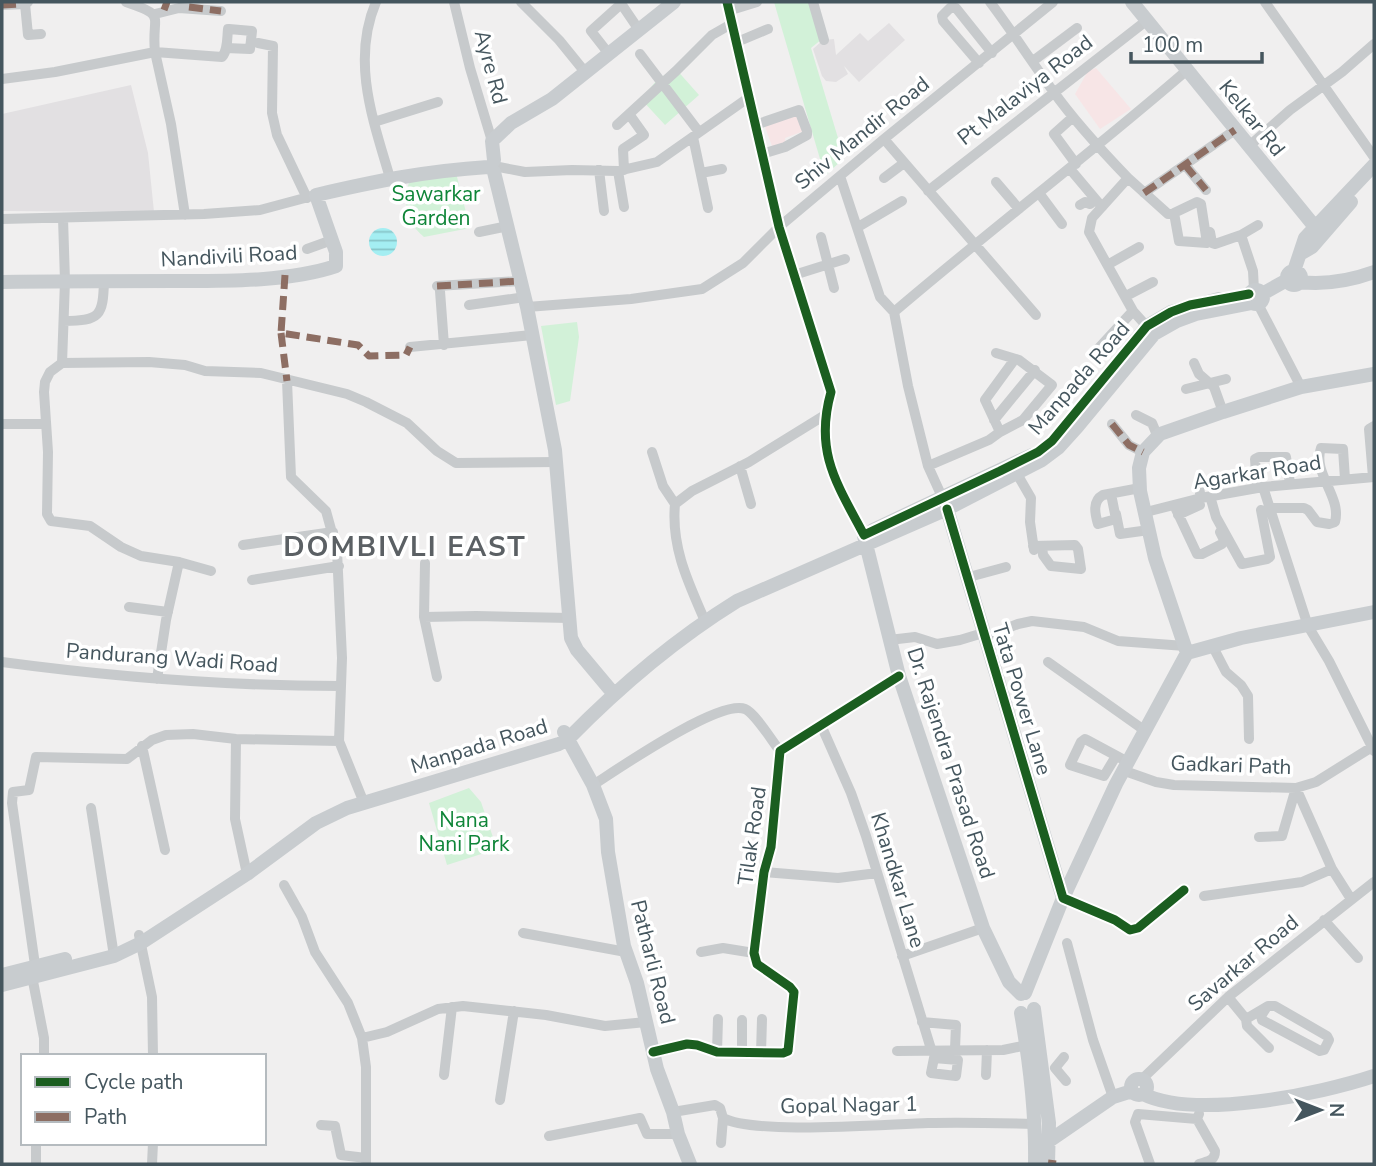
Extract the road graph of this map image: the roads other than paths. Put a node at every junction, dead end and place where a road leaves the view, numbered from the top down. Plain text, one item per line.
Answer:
1 (126, 2) edge
2 (376, 2) edge
3 (454, 2) edge
4 (521, 2) edge
5 (674, 2) edge
6 (757, 2) edge
7 (813, 2) edge
8 (1006, 2) edge
9 (1053, 2) edge
10 (1132, 2) edge
11 (1265, 2) edge
12 (26, 3) edge
13 (620, 3) edge
14 (2, 5) edge
15 (994, 5) edge
16 (729, 6) edge
17 (1038, 6) edge
18 (162, 9) edge
19 (221, 11) dead end
20 (1146, 20) junction
21 (733, 23) junction
22 (765, 28) dead end
23 (1077, 28) dead end
24 (639, 30) junction
25 (41, 34) dead end
26 (1014, 34) junction
27 (956, 37) junction
28 (736, 40) junction
29 (824, 40) dead end
30 (258, 43) dead end
31 (1374, 44) edge
32 (946, 46) dead end
33 (226, 48) dead end
34 (155, 52) junction
35 (992, 53) junction
36 (609, 54) junction
37 (640, 54) dead end
38 (1033, 61) junction
39 (979, 63) junction
40 (1186, 71) junction
41 (585, 72) junction
42 (2, 79) edge
43 (663, 84) junction
44 (1322, 85) junction
45 (1054, 93) junction
46 (748, 98) junction
47 (438, 102) dead end
48 (629, 114) junction
49 (1073, 117) junction
50 (374, 122) junction
51 (617, 124) dead end
52 (755, 125) junction
53 (1235, 131) junction
54 (696, 134) junction
55 (884, 139) junction
56 (492, 141) junction
57 (1098, 147) junction
58 (1248, 147) junction
59 (762, 155) junction
60 (1374, 157) edge
61 (904, 163) junction
62 (1185, 165) junction
63 (1374, 165) edge
64 (494, 167) junction
65 (1073, 167) junction
66 (722, 169) dead end
67 (599, 170) junction
68 (621, 170) junction
69 (701, 173) junction
70 (840, 176) junction
71 (390, 178) junction
72 (884, 178) dead end
73 (1128, 178) junction
74 (996, 182) dead end
75 (1373, 183) edge
76 (928, 191) junction
77 (1039, 193) junction
78 (1144, 193) junction
79 (1203, 195) junction
80 (312, 197) junction
81 (902, 201) dead end
82 (1098, 204) junction
83 (1080, 205) dead end
84 (624, 207) dead end
85 (708, 208) dead end
86 (1019, 209) junction
87 (604, 211) dead end
88 (185, 215) junction
89 (63, 218) junction
90 (2, 219) edge
91 (1062, 224) dead end
92 (1258, 225) dead end
93 (779, 227) junction
94 (858, 227) junction
95 (1315, 227) junction
96 (479, 232) dead end
97 (499, 232) junction
98 (1241, 235) junction
99 (821, 237) dead end
100 (332, 240) junction
101 (973, 244) junction
102 (1139, 247) dead end
103 (307, 249) dead end
104 (1300, 254) junction
105 (845, 258) dead end
106 (828, 264) junction
107 (1108, 264) junction
108 (1374, 272) edge
109 (794, 275) junction
110 (1294, 278) junction
111 (65, 281) junction
112 (520, 281) junction
113 (2, 282) edge
114 (1153, 282) dead end
115 (834, 288) dead end
116 (100, 290) junction
117 (1126, 296) junction
118 (1255, 297) junction
119 (526, 302) junction
120 (469, 305) dead end
121 (1133, 311) junction
122 (894, 312) junction
123 (1036, 315) dead end
124 (64, 321) junction
125 (1151, 330) junction
126 (466, 335) dead end
127 (532, 335) junction
128 (444, 341) junction
129 (410, 347) dead end
130 (1098, 349) dead end
131 (996, 353) dead end
132 (1015, 359) junction
133 (62, 363) junction
134 (1194, 363) dead end
135 (1035, 370) junction
136 (1374, 374) edge
137 (1226, 379) dead end
138 (287, 381) junction
139 (1210, 383) junction
140 (1301, 387) junction
141 (1186, 389) dead end
142 (1223, 412) junction
143 (825, 415) junction
144 (1136, 415) dead end
145 (994, 420) junction
146 (2, 424) edge
147 (45, 424) junction
148 (1112, 424) dead end
149 (1374, 426) edge
150 (1000, 432) junction
151 (1157, 435) junction
152 (652, 452) dead end
153 (1143, 452) junction
154 (556, 463) junction
155 (740, 466) junction
156 (928, 466) junction
157 (1014, 469) junction
158 (1374, 471) edge
159 (1345, 479) junction
160 (1325, 481) junction
161 (1198, 483) dead end
162 (1290, 483) junction
163 (1260, 487) junction
164 (1140, 490) junction
165 (1111, 494) dead end
166 (1204, 499) junction
167 (675, 504) junction
168 (751, 504) dead end
169 (945, 504) junction
170 (1266, 509) junction
171 (1176, 510) junction
172 (1146, 512) junction
173 (1269, 522) junction
174 (1149, 530) junction
175 (333, 532) junction
176 (865, 539) junction
177 (1086, 542) dead end
178 (243, 545) dead end
179 (1036, 545) junction
180 (179, 562) junction
181 (425, 563) dead end
182 (339, 566) junction
183 (1006, 567) dead end
184 (1053, 570) dead end
185 (211, 571) dead end
186 (969, 577) junction
187 (252, 580) dead end
188 (129, 607) dead end
189 (168, 612) junction
190 (1374, 612) edge
191 (424, 617) junction
192 (570, 618) junction
193 (704, 618) junction
194 (1308, 626) junction
195 (984, 635) junction
196 (890, 640) junction
197 (1213, 647) junction
198 (1186, 649) junction
199 (1048, 662) dead end
200 (2, 663) edge
201 (899, 676) junction
202 (437, 677) dead end
203 (157, 679) junction
204 (340, 685) junction
205 (610, 690) junction
206 (821, 725) junction
207 (1144, 730) junction
208 (566, 735) junction
209 (236, 739) junction
210 (1249, 739) dead end
211 (339, 741) junction
212 (142, 746) junction
213 (1373, 749) edge
214 (780, 751) junction
215 (1120, 768) junction
216 (1064, 771) dead end
217 (1088, 774) junction
218 (593, 785) junction
219 (1296, 788) junction
220 (363, 799) junction
221 (91, 808) dead end
222 (1259, 838) dead end
223 (165, 849) dead end
224 (1332, 869) junction
225 (245, 870) junction
226 (764, 872) junction
227 (877, 873) junction
228 (1374, 882) edge
229 (284, 885) dead end
230 (1184, 890) dead end
231 (1204, 896) dead end
232 (1063, 898) junction
233 (1351, 899) junction
234 (1324, 920) junction
235 (983, 928) junction
236 (523, 933) dead end
237 (140, 939) junction
238 (1067, 943) dead end
239 (113, 951) junction
240 (626, 952) junction
241 (701, 952) dead end
242 (754, 953) junction
243 (902, 956) junction
244 (1358, 958) dead end
245 (33, 973) junction
246 (2, 975) edge
247 (2, 985) edge
248 (1228, 997) junction
249 (1025, 1002) junction
250 (452, 1007) junction
251 (1266, 1007) junction
252 (514, 1011) junction
253 (718, 1019) dead end
254 (762, 1019) dead end
255 (1246, 1019) junction
256 (646, 1022) junction
257 (741, 1022) dead end
258 (922, 1022) junction
259 (362, 1038) junction
260 (1027, 1045) junction
261 (1269, 1048) dead end
262 (931, 1049) junction
263 (987, 1050) junction
264 (897, 1051) dead end
265 (653, 1052) junction
266 (717, 1052) junction
267 (741, 1052) junction
268 (950, 1052) junction
269 (761, 1053) junction
270 (44, 1054) edge
271 (153, 1054) edge
272 (1064, 1058) dead end
273 (1049, 1069) junction
274 (444, 1075) dead end
275 (986, 1075) dead end
276 (1374, 1076) edge
277 (1066, 1081) dead end
278 (1139, 1088) junction
279 (1113, 1097) junction
280 (500, 1100) dead end
281 (1202, 1104) junction
282 (673, 1112) junction
283 (723, 1118) junction
284 (1197, 1119) junction
285 (1036, 1124) junction
286 (321, 1125) dead end
287 (678, 1134) junction
288 (549, 1136) dead end
289 (1049, 1141) junction
290 (721, 1143) dead end
291 (36, 1145) edge
292 (153, 1145) edge
293 (366, 1161) edge
294 (36, 1164) edge
295 (152, 1164) edge
296 (690, 1164) edge
297 (1035, 1164) edge
298 (1048, 1164) edge
299 (1056, 1164) edge
300 (1150, 1164) edge
301 (1199, 1164) edge

1 - 18 street
2 - 50 street
3 - 56 street, Ayre Rd
4 - 41 street
5 - 24 street
6 - 16 street
7 - 29 street
8 - 15 street
9 - 17 street, Shiv Mandir Road
10 - 20 street, Kelkar Rd
11 - 44 street
12 - 14 street
12 - 25 street
13 - 24 street
13 - 36 street
15 - 26 street
16 - 21 street
17 - 26 street, Shiv Mandir Road
18 - 19 street
18 - 34 street
20 - 40 street, Kelkar Rd
20 - 45 street, Pt Malaviya Road
21 - 28 street
21 - 43 street
22 - 28 street
23 - 38 street
24 - 36 street
26 - 35 street, Shiv Mandir Road
26 - 38 street
27 - 32 street
27 - 35 street
27 - 39 street
28 - 46 street
30 - 80 street
31 - 44 street
33 - 34 street
34 - 42 street
34 - 88 street
35 - 39 street, Shiv Mandir Road
36 - 41 street
37 - 43 street
38 - 45 street
39 - 55 street, Shiv Mandir Road
40 - 53 street, Kelkar Rd
40 - 57 street
41 - 56 street
43 - 48 street
43 - 54 street
44 - 58 street
44 - 60 street
45 - 49 street
45 - 76 street, Pt Malaviya Road
46 - 52 street
46 - 54 street
47 - 50 street
48 - 51 street
48 - 68 street
49 - 57 street
49 - 65 street
50 - 71 street
52 - 59 street
52 - 59 street
53 - 58 street, Kelkar Rd
53 - 62 street
54 - 68 street
54 - 69 street
55 - 61 street
55 - 70 street, Shiv Mandir Road
56 - 64 street
57 - 65 street
57 - 73 street
58 - 95 street, Kelkar Rd
59 - 93 street
61 - 72 street
61 - 76 street
62 - 78 street
62 - 79 street
63 - 95 street
64 - 67 street
64 - 71 street
64 - 97 street
65 - 77 street
65 - 82 street
66 - 69 street
67 - 68 street
67 - 87 street
68 - 84 street
69 - 85 street
70 - 93 street, Shiv Mandir Road
70 - 94 street, Tata Power Lane
71 - 80 street
73 - 78 street
73 - 82 street
74 - 86 street
75 - 104 street
76 - 101 street
77 - 86 street
77 - 91 street
78 - 79 street
79 - 98 street
80 - 88 street
80 - 100 street, Nandivili Road
81 - 94 street
82 - 83 street
82 - 107 street
86 - 101 street
88 - 89 street
89 - 90 street
89 - 111 street
92 - 98 street
93 - 109 street
93 - 119 street, Shiv Mandir Road
94 - 122 street, Tata Power Lane
95 - 104 street
96 - 97 street
97 - 112 street
98 - 118 street
99 - 106 street
100 - 103 street
100 - 116 street, Nandivili Road
101 - 122 street
101 - 123 street
102 - 107 street
104 - 110 street
105 - 106 street
106 - 109 street
106 - 115 street
107 - 117 street
108 - 110 street
109 - 143 street
110 - 118 street, Manpada Road
111 - 113 street, Nandivili Road
111 - 116 street, Nandivili Road
111 - 124 street
112 - 119 street
112 - 128 street
114 - 117 street
116 - 124 street
117 - 121 street
118 - 125 street, Manpada Road
118 - 140 street
119 - 120 street, Shiv Mandir Road
119 - 127 street
121 - 125 street
121 - 130 street
122 - 156 street, Tata Power Lane
124 - 133 street
125 - 157 street, Manpada Road
126 - 128 street
127 - 128 street
127 - 154 street
128 - 129 street
131 - 132 street
132 - 135 street
132 - 145 street
133 - 138 street
133 - 147 street
134 - 139 street
135 - 145 street
135 - 150 street
136 - 140 street
137 - 139 street
138 - 154 street
138 - 175 street
139 - 141 street
139 - 142 street
140 - 142 street
142 - 151 street
143 - 155 street
143 - 176 street
144 - 151 street
145 - 150 street
146 - 147 street
147 - 180 street
148 - 153 street
149 - 158 street
150 - 156 street
151 - 153 street
152 - 167 street
153 - 164 street
154 - 192 street
155 - 167 street
155 - 168 street
156 - 169 street, Tata Power Lane
157 - 169 street, Manpada Road
157 - 179 street
158 - 159 street, Agarkar Road
159 - 160 street, Agarkar Road
159 - 160 street
160 - 162 street, Agarkar Road
160 - 170 street
161 - 166 street
162 - 163 street, Agarkar Road
162 - 163 street
163 - 166 street, Agarkar Road
163 - 170 street
164 - 165 street
164 - 172 street
164 - 174 street
166 - 171 street, Agarkar Road
166 - 171 street
166 - 173 street
167 - 193 street
169 - 176 street, Manpada Road
169 - 186 street, Tata Power Lane
170 - 173 street
171 - 172 street, Agarkar Road
172 - 174 street
173 - 194 street
174 - 198 street
175 - 178 street
175 - 182 street
176 - 193 street, Manpada Road
176 - 196 street, Dr. Rajendra Prasad Road
177 - 179 street
179 - 184 street
180 - 185 street
180 - 189 street
181 - 191 street
182 - 187 street
182 - 204 street
183 - 186 street
186 - 195 street, Tata Power Lane
188 - 189 street
189 - 203 street
190 - 194 street
191 - 192 street
191 - 202 street
192 - 205 street
193 - 205 street, Manpada Road
194 - 197 street
194 - 213 street
195 - 196 street
195 - 198 street
195 - 232 street, Tata Power Lane
196 - 201 street, Dr. Rajendra Prasad Road
197 - 198 street
197 - 210 street
198 - 207 street
199 - 207 street
200 - 203 street, Pandurang Wadi Road
201 - 206 street
201 - 235 street, Dr. Rajendra Prasad Road
203 - 204 street, Pandurang Wadi Road
204 - 211 street
205 - 208 street, Manpada Road
206 - 214 street
206 - 227 street, Khandkar Lane
207 - 215 street
208 - 218 street, Patharli Road
208 - 220 street, Manpada Road
209 - 211 street
209 - 212 street
209 - 225 street
211 - 220 street
212 - 223 street
212 - 245 street
213 - 219 street, Gadkari Path
214 - 218 street
214 - 226 street, Tilak Road
215 - 217 street
215 - 217 street
215 - 217 street
215 - 219 street, Gadkari Path
215 - 232 street
216 - 217 street
218 - 240 street, Patharli Road
219 - 222 street
219 - 224 street
220 - 225 street, Manpada Road
221 - 239 street
224 - 231 street
224 - 233 street
225 - 237 street, Manpada Road
226 - 227 street
226 - 242 street, Tilak Road
227 - 243 street, Khandkar Lane
228 - 233 street, Savarkar Road
229 - 259 street
230 - 232 street
232 - 249 street
233 - 234 street, Savarkar Road
234 - 244 street
234 - 248 street, Savarkar Road
235 - 243 street
235 - 249 street, Dr. Rajendra Prasad Road
236 - 240 street
237 - 239 street, Manpada Road
237 - 271 street
238 - 279 street
239 - 245 street, Manpada Road
240 - 256 street, Patharli Road
241 - 242 street
242 - 269 street
243 - 258 street, Khandkar Lane
245 - 246 street, Manpada Road
245 - 247 street, Manpada Road
245 - 270 street
248 - 255 street
248 - 278 street, Savarkar Road
249 - 260 street
249 - 273 street
250 - 252 street
250 - 259 street
250 - 274 street
251 - 251 street
251 - 255 street
252 - 256 street
252 - 280 street
253 - 266 street
254 - 269 street
255 - 261 street
256 - 265 street, Patharli Road
257 - 267 street
258 - 262 street, Khandkar Lane
258 - 268 street
259 - 293 street
260 - 263 street
260 - 285 street
262 - 264 street
262 - 268 street
263 - 268 street
263 - 275 street
265 - 266 street
265 - 282 street, Patharli Road
266 - 267 street
267 - 269 street
272 - 273 street
273 - 277 street
273 - 289 street
276 - 281 street
278 - 279 street
278 - 281 street
279 - 289 street
281 - 284 street
282 - 283 street, Gopal Nagar 1
282 - 287 street, Patharli Road
283 - 285 street, Gopal Nagar 1
283 - 290 street
284 - 300 street
284 - 301 street
285 - 297 street
286 - 293 street
287 - 288 street
287 - 296 street, Patharli Road
289 - 298 street
291 - 294 street
292 - 295 street
298 - 299 street

